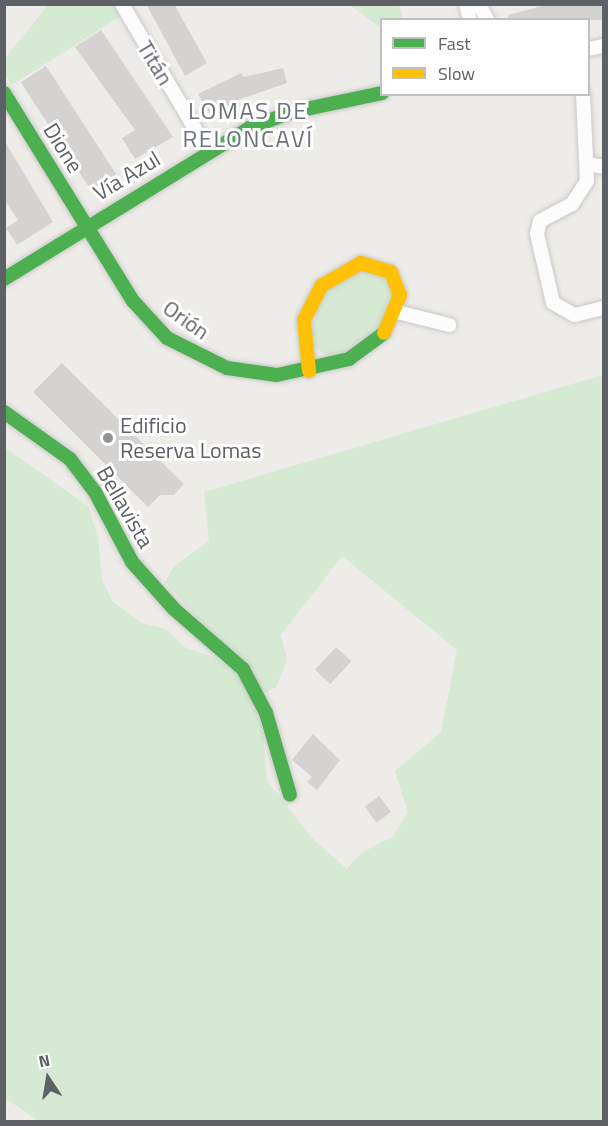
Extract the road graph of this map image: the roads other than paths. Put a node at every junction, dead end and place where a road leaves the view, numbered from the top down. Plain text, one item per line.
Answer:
1 (122, 4) edge
2 (479, 4) edge
3 (486, 18) edge
4 (4, 93) edge
5 (380, 93) edge
6 (583, 96) edge
7 (208, 151) junction
8 (587, 164) junction
9 (603, 167) edge
10 (86, 226) junction
11 (4, 279) edge
12 (603, 308) edge
13 (397, 312) junction
14 (449, 325) dead end
15 (309, 371) junction
16 (4, 412) edge
17 (290, 795) dead end

1 - 7 street, Titán
2 - 3 street
4 - 10 street, Dione
5 - 7 street, Vía Azul
6 - 8 street
7 - 10 street, Vía Azul
8 - 9 street
8 - 12 street
10 - 11 street, Vía Azul
10 - 15 street, Orión
13 - 14 street
13 - 15 street, Orión
13 - 15 street
16 - 17 street, Bellavista

